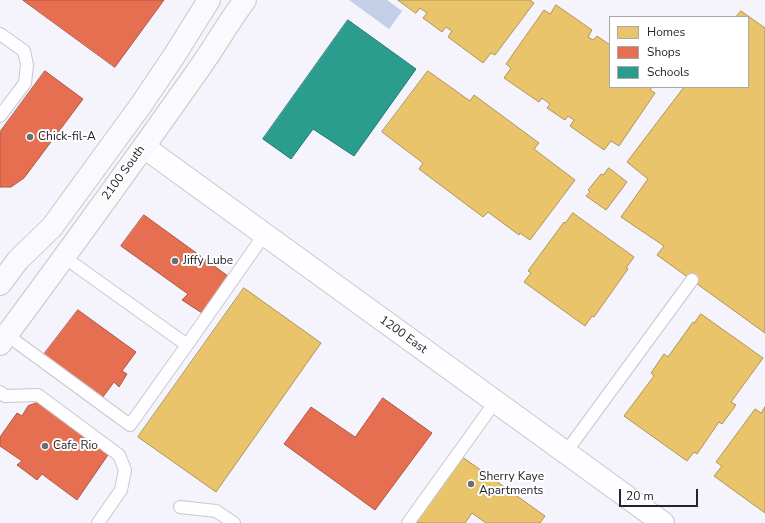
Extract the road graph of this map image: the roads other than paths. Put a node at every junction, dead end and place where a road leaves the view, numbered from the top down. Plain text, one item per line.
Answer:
1 (208, 0) edge
2 (238, 5) edge
3 (0, 34) edge
4 (0, 116) edge
5 (144, 148) junction
6 (264, 235) junction
7 (64, 257) junction
8 (692, 280) dead end
9 (0, 284) edge
10 (3, 340) edge
11 (187, 345) junction
12 (0, 392) edge
13 (495, 402) junction
14 (566, 452) junction
15 (180, 507) dead end
16 (98, 523) edge
17 (234, 523) edge
18 (408, 523) edge
19 (663, 523) edge

1 - 9 main road
2 - 5 main road, 2100 South
3 - 4 lane
5 - 6 street, 1200 East
5 - 7 main road, 2100 South
6 - 11 lane
6 - 13 street, 1200 East
7 - 10 main road, 2100 South
7 - 11 lane
8 - 14 lane
10 - 11 lane
12 - 16 lane
13 - 14 street, 1200 East
13 - 18 lane
14 - 19 street, 1200 East
15 - 17 lane

